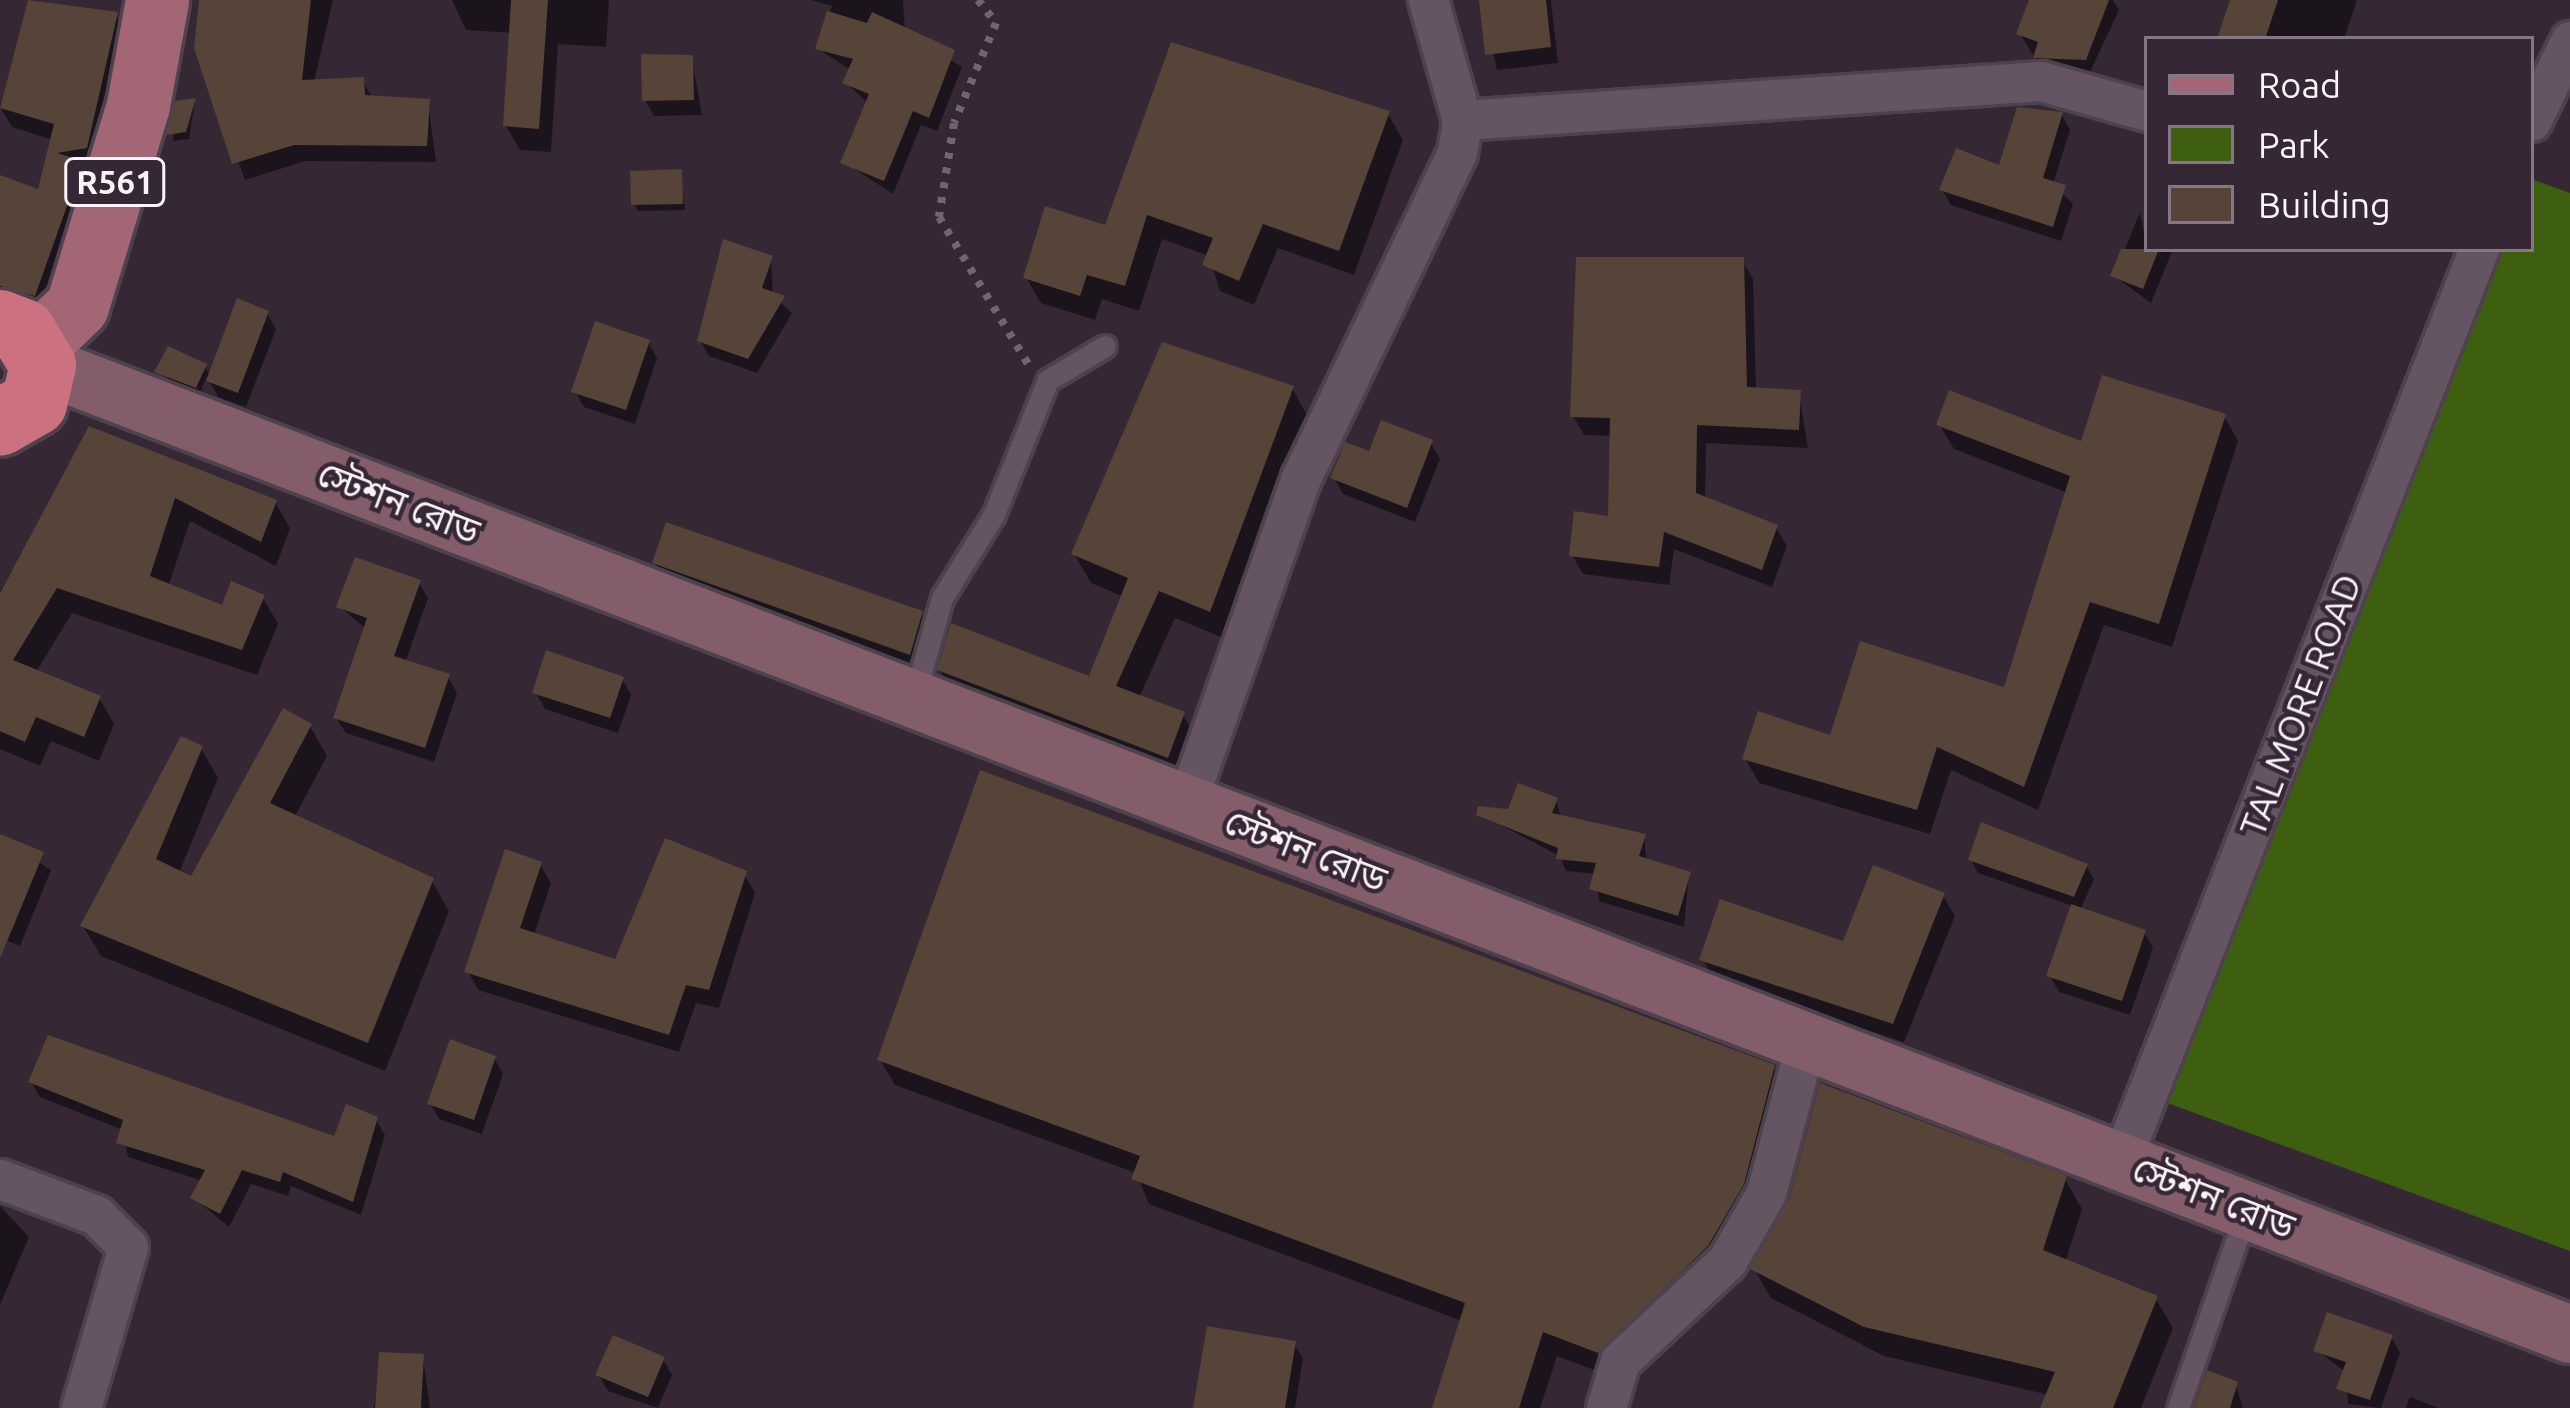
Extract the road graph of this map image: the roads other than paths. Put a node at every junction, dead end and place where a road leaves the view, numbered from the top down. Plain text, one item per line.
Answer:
1 (157, 0) edge
2 (1428, 0) edge
3 (2570, 41) edge
4 (2144, 110) edge
5 (2534, 115) edge
6 (1462, 119) junction
7 (2478, 252) edge
8 (1105, 346) dead end
9 (16, 385) edge
10 (914, 700) junction
11 (1186, 804) junction
12 (1808, 1038) junction
13 (2121, 1160) junction
14 (0, 1179) edge
15 (2247, 1209) junction
16 (2570, 1334) edge
17 (82, 1408) edge
18 (1606, 1408) edge
19 (2178, 1408) edge

1 - 9 main road, R561
2 - 6 street
3 - 5 street
4 - 6 street
6 - 11 street
7 - 13 street, TAL MORE ROAD
8 - 10 lane
9 - 10 main road, স্টেশন রোড
10 - 11 main road, স্টেশন রোড
11 - 12 main road, স্টেশন রোড
12 - 13 main road, স্টেশন রোড
12 - 18 street
13 - 15 main road, স্টেশন রোড
14 - 17 street
15 - 16 main road, স্টেশন রোড
15 - 19 lane

